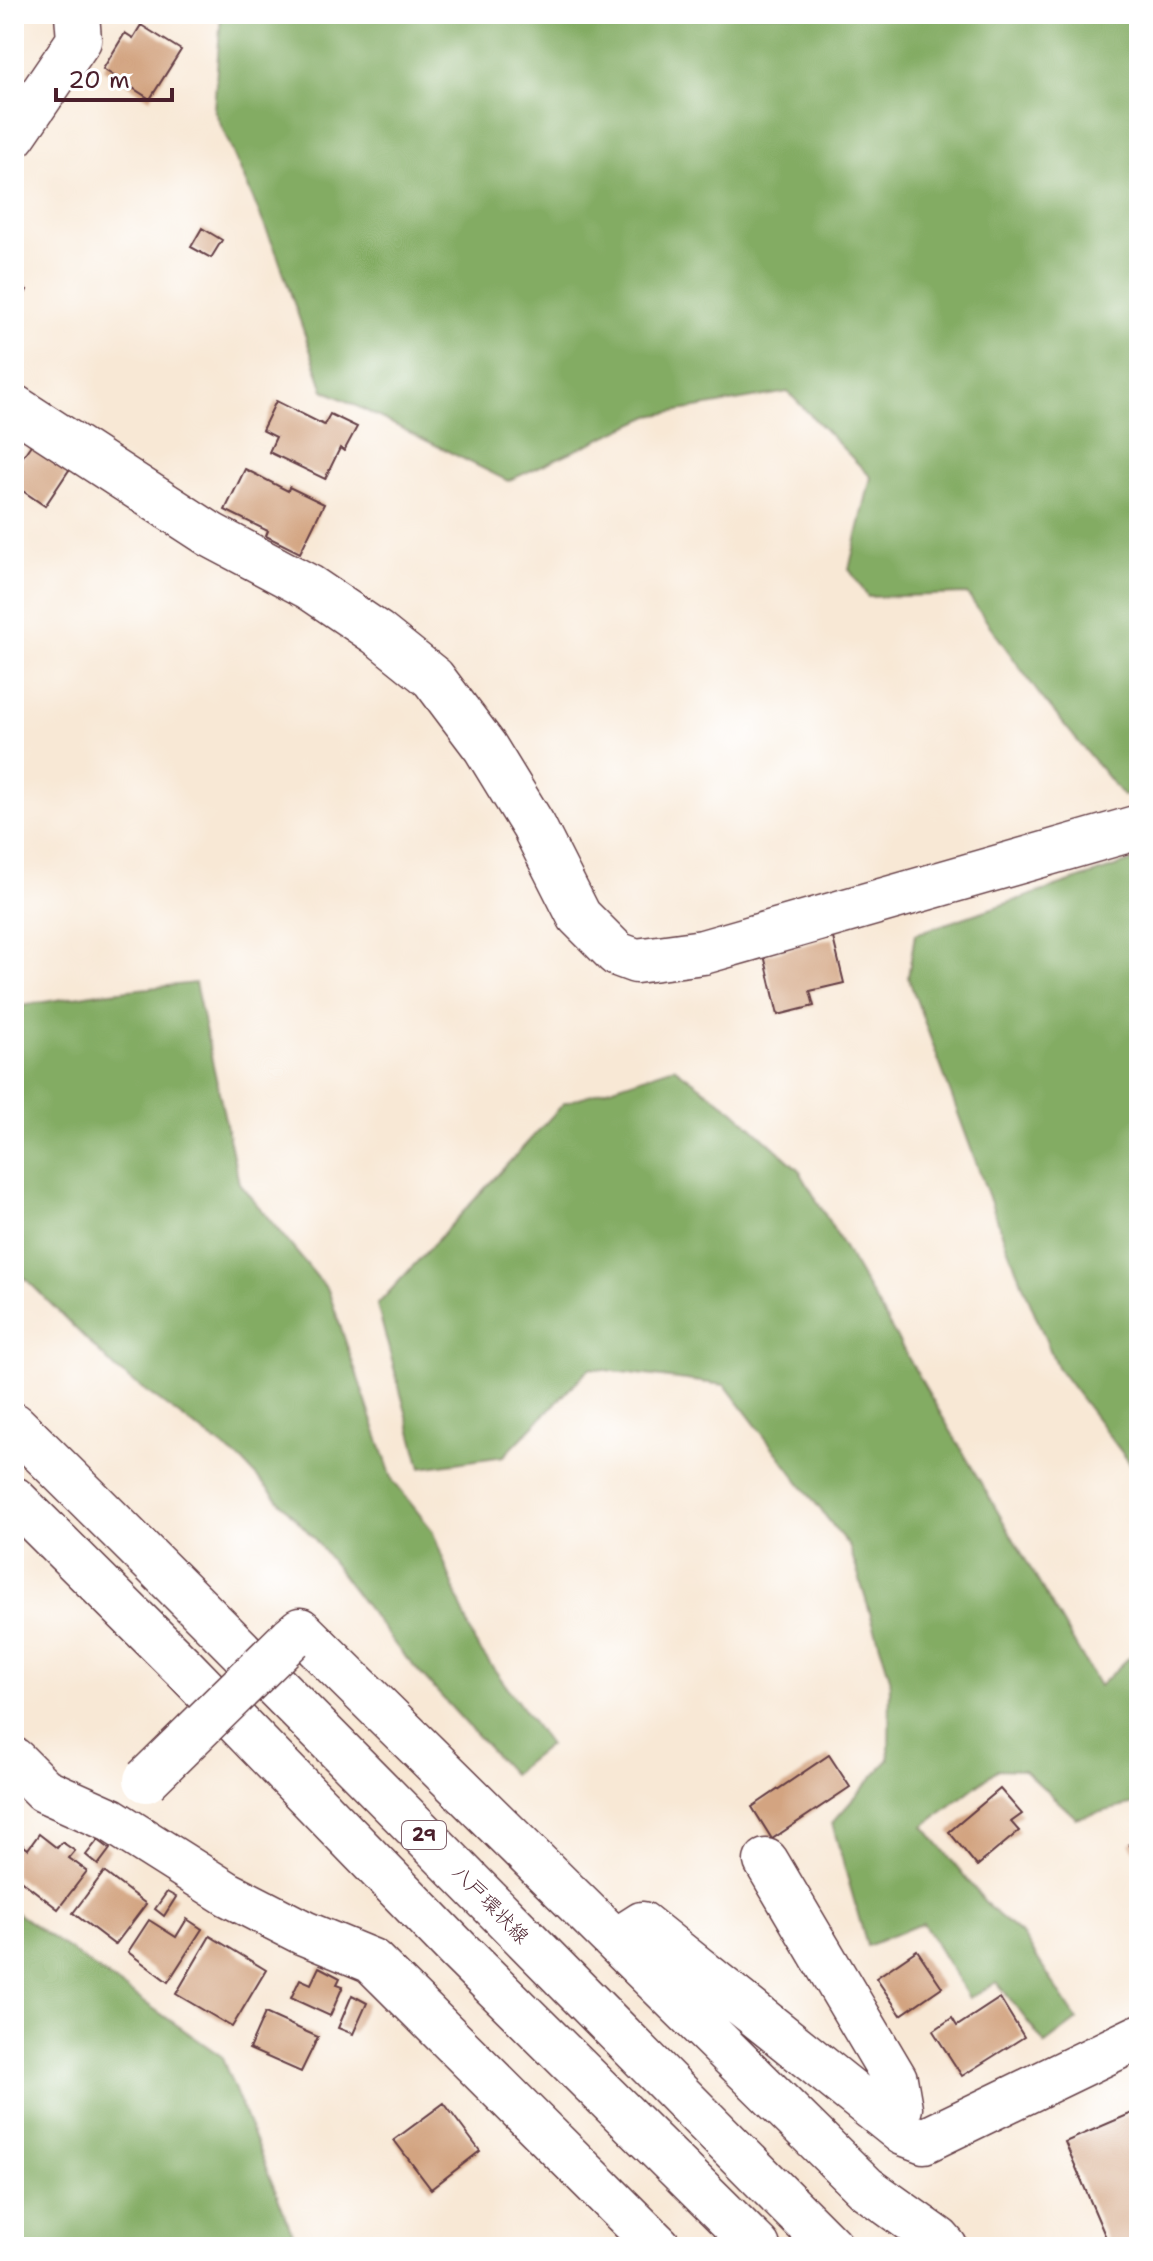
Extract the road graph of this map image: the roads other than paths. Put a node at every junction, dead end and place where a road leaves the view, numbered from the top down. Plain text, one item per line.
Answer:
1 (77, 14) edge
2 (14, 135) edge
3 (14, 407) edge
4 (1139, 827) edge
5 (14, 1425) edge
6 (14, 1499) edge
7 (14, 1760) edge
8 (111, 1820) junction
9 (766, 1861) dead end
10 (617, 1940) junction
11 (1139, 2037) edge
12 (893, 2125) junction
13 (939, 2245) edge
14 (659, 2247) edge
15 (758, 2247) edge
16 (831, 2247) edge

1 - 2 street
3 - 4 street
5 - 16 street, 八戸環状線 / 29
6 - 15 street
7 - 8 street
8 - 10 street, bridge
8 - 14 street
9 - 12 street
10 - 12 street
10 - 13 street
11 - 12 street

